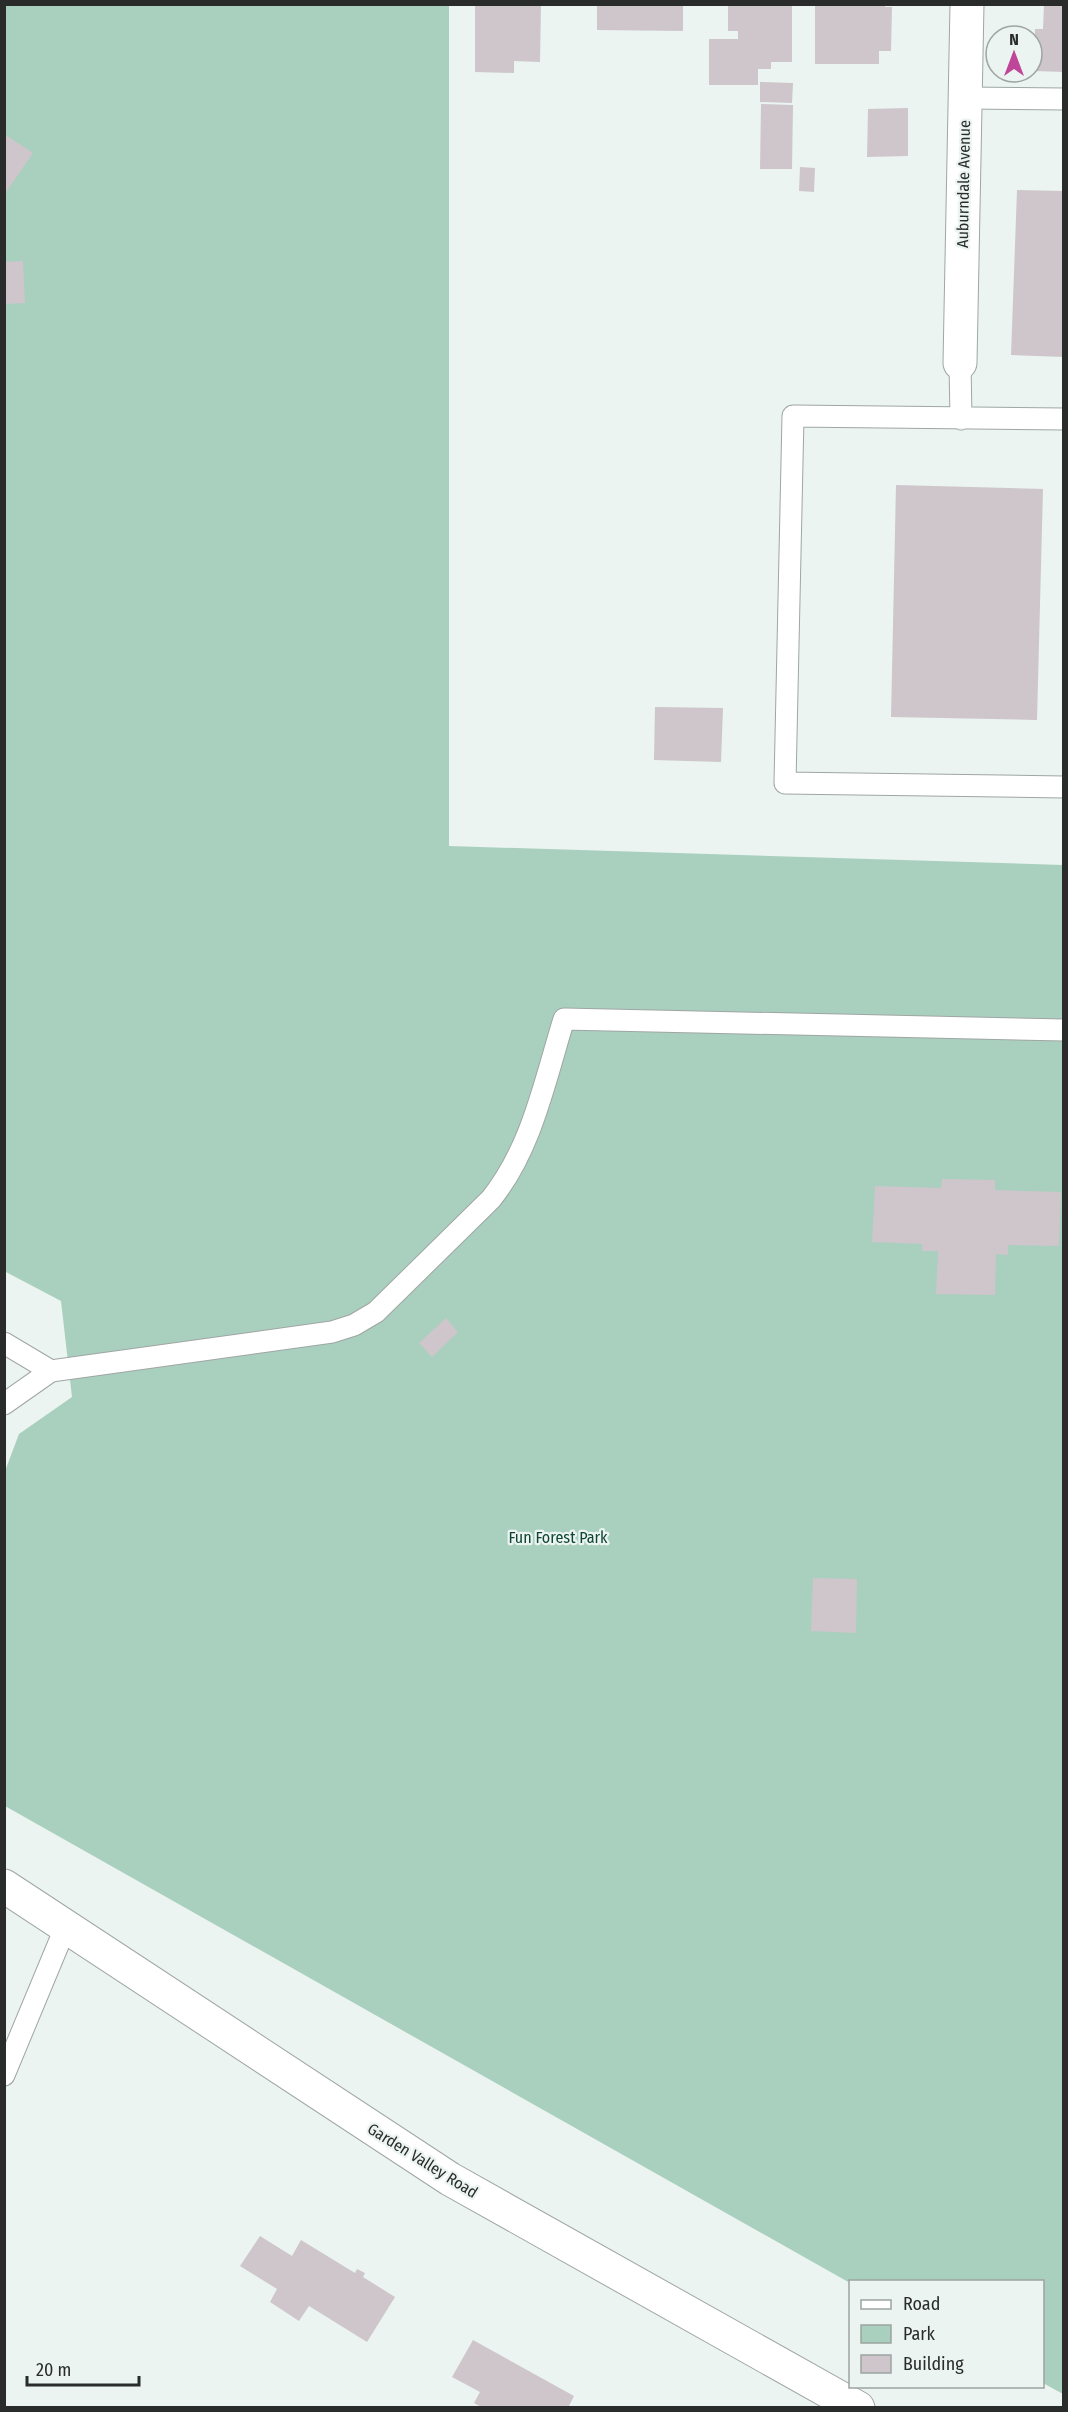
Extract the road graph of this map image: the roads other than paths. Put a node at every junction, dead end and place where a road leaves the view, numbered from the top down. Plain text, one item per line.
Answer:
1 (967, 4) edge
2 (965, 98) junction
3 (1064, 99) edge
4 (960, 363) joint
5 (961, 419) junction
6 (1064, 419) edge
7 (1064, 787) edge
8 (1064, 1030) edge
9 (4, 1343) edge
10 (51, 1371) junction
11 (4, 1404) edge
12 (4, 1886) edge
13 (66, 1926) junction
14 (4, 2075) edge
15 (858, 2408) edge

1 - 2 street, Auburndale Avenue
2 - 3 lane
2 - 4 street, Auburndale Avenue
4 - 5 lane
5 - 6 lane
5 - 7 lane
8 - 10 lane
9 - 10 lane
10 - 11 lane
12 - 13 street, Garden Valley Road
13 - 14 lane
13 - 15 street, Garden Valley Road

